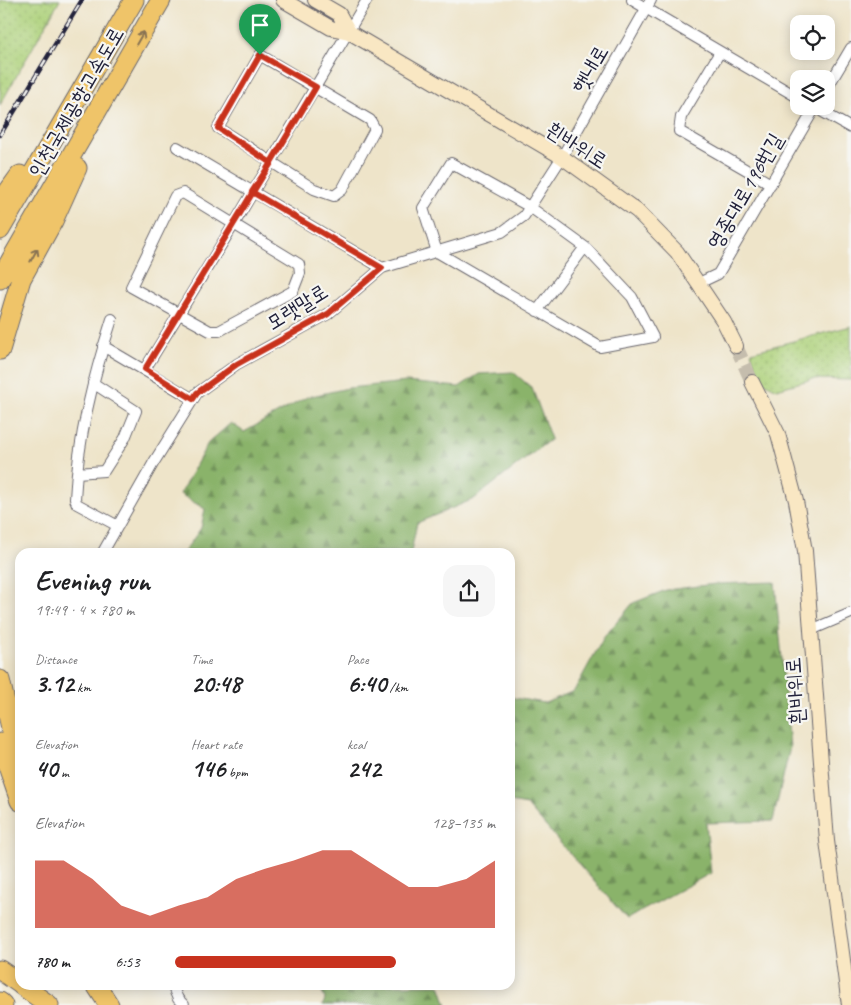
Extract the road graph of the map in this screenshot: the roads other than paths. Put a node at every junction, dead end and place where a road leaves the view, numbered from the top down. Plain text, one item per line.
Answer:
1 (134, 0) edge
2 (161, 0) edge
3 (283, 0) edge
4 (315, 0) edge
5 (367, 0) edge
6 (632, 0) edge
7 (649, 4) edge
8 (349, 32) junction
9 (851, 48) edge
10 (720, 52) junction
11 (835, 75) edge
12 (118, 76) junction
13 (316, 87) junction
14 (790, 93) edge
15 (810, 115) edge
16 (829, 115) edge
17 (851, 128) edge
18 (58, 130) junction
19 (177, 147) dead end
20 (562, 157) junction
21 (271, 163) junction
22 (771, 184) junction
23 (252, 192) junction
24 (0, 203) edge
25 (530, 207) junction
26 (234, 224) junction
27 (0, 230) edge
28 (585, 247) junction
29 (437, 252) junction
30 (382, 268) junction
31 (0, 278) edge
32 (21, 280) junction
33 (699, 284) junction
34 (537, 311) junction
35 (178, 315) junction
36 (0, 318) edge
37 (112, 319) dead end
38 (103, 346) junction
39 (736, 346) tunnel mouth
40 (0, 350) edge
41 (145, 369) junction
42 (752, 382) tunnel mouth
43 (93, 383) junction
44 (193, 399) junction
45 (77, 473) junction
46 (118, 526) junction
47 (106, 548) edge
48 (851, 613) edge
49 (811, 630) junction
50 (0, 680) edge
51 (0, 743) edge
52 (15, 745) edge
53 (15, 786) edge
54 (0, 970) edge
55 (15, 981) edge
56 (28, 990) edge
57 (99, 990) edge
58 (174, 990) edge
59 (0, 1002) edge
60 (3, 1005) edge
61 (49, 1005) edge
62 (109, 1005) edge
63 (184, 1005) edge
64 (849, 1005) edge

1 - 18 highway, 인천국제공항고속도로
12 -> 2 highway, 인천국제공항고속도로
3 - 8 street, 흰바위로
4 - 8 street, 흰바위로
5 - 8 street
6 - 7 street
7 - 10 street
7 - 20 street, 햇내로
8 - 13 street
8 - 20 street, 흰바위로
9 - 11 street
10 - 14 street
10 - 22 street
12 - 31 highway, 인천국제공항고속도로
32 -> 12 highway
13 - 21 street
13 - 21 street
13 - 21 street
15 - 22 street, 영종대로196번길
16 - 17 street, 영종대로196번길
18 - 24 highway
18 - 27 highway, 인천국제공항고속도로
19 - 23 street
20 - 25 street, 모랫말로
20 - 33 street, 흰바위로
21 - 23 street
22 - 33 street, 영종대로196번길
23 - 26 street
23 - 30 street
25 - 28 street
25 - 29 street, 모랫말로
25 - 29 street
26 - 35 street
26 - 35 street
26 - 35 street
28 - 34 street
28 - 34 street
29 - 30 street, 모랫말로
29 - 34 street
30 - 44 street, 모랫말로
32 - 36 highway
32 - 40 highway
33 - 39 street, 흰바위로
35 - 41 street
37 - 38 street
38 - 41 street
38 - 43 street
41 - 44 street
42 - 49 street, 흰바위로
43 - 45 street
43 - 45 street
44 - 46 street, 모랫말로
45 - 46 street
46 - 47 street, 모랫말로
48 - 49 street
49 - 64 street, 흰바위로
50 - 52 highway
51 - 53 highway
54 - 55 highway
56 - 61 highway
57 - 62 highway
58 - 63 street
59 - 60 highway

